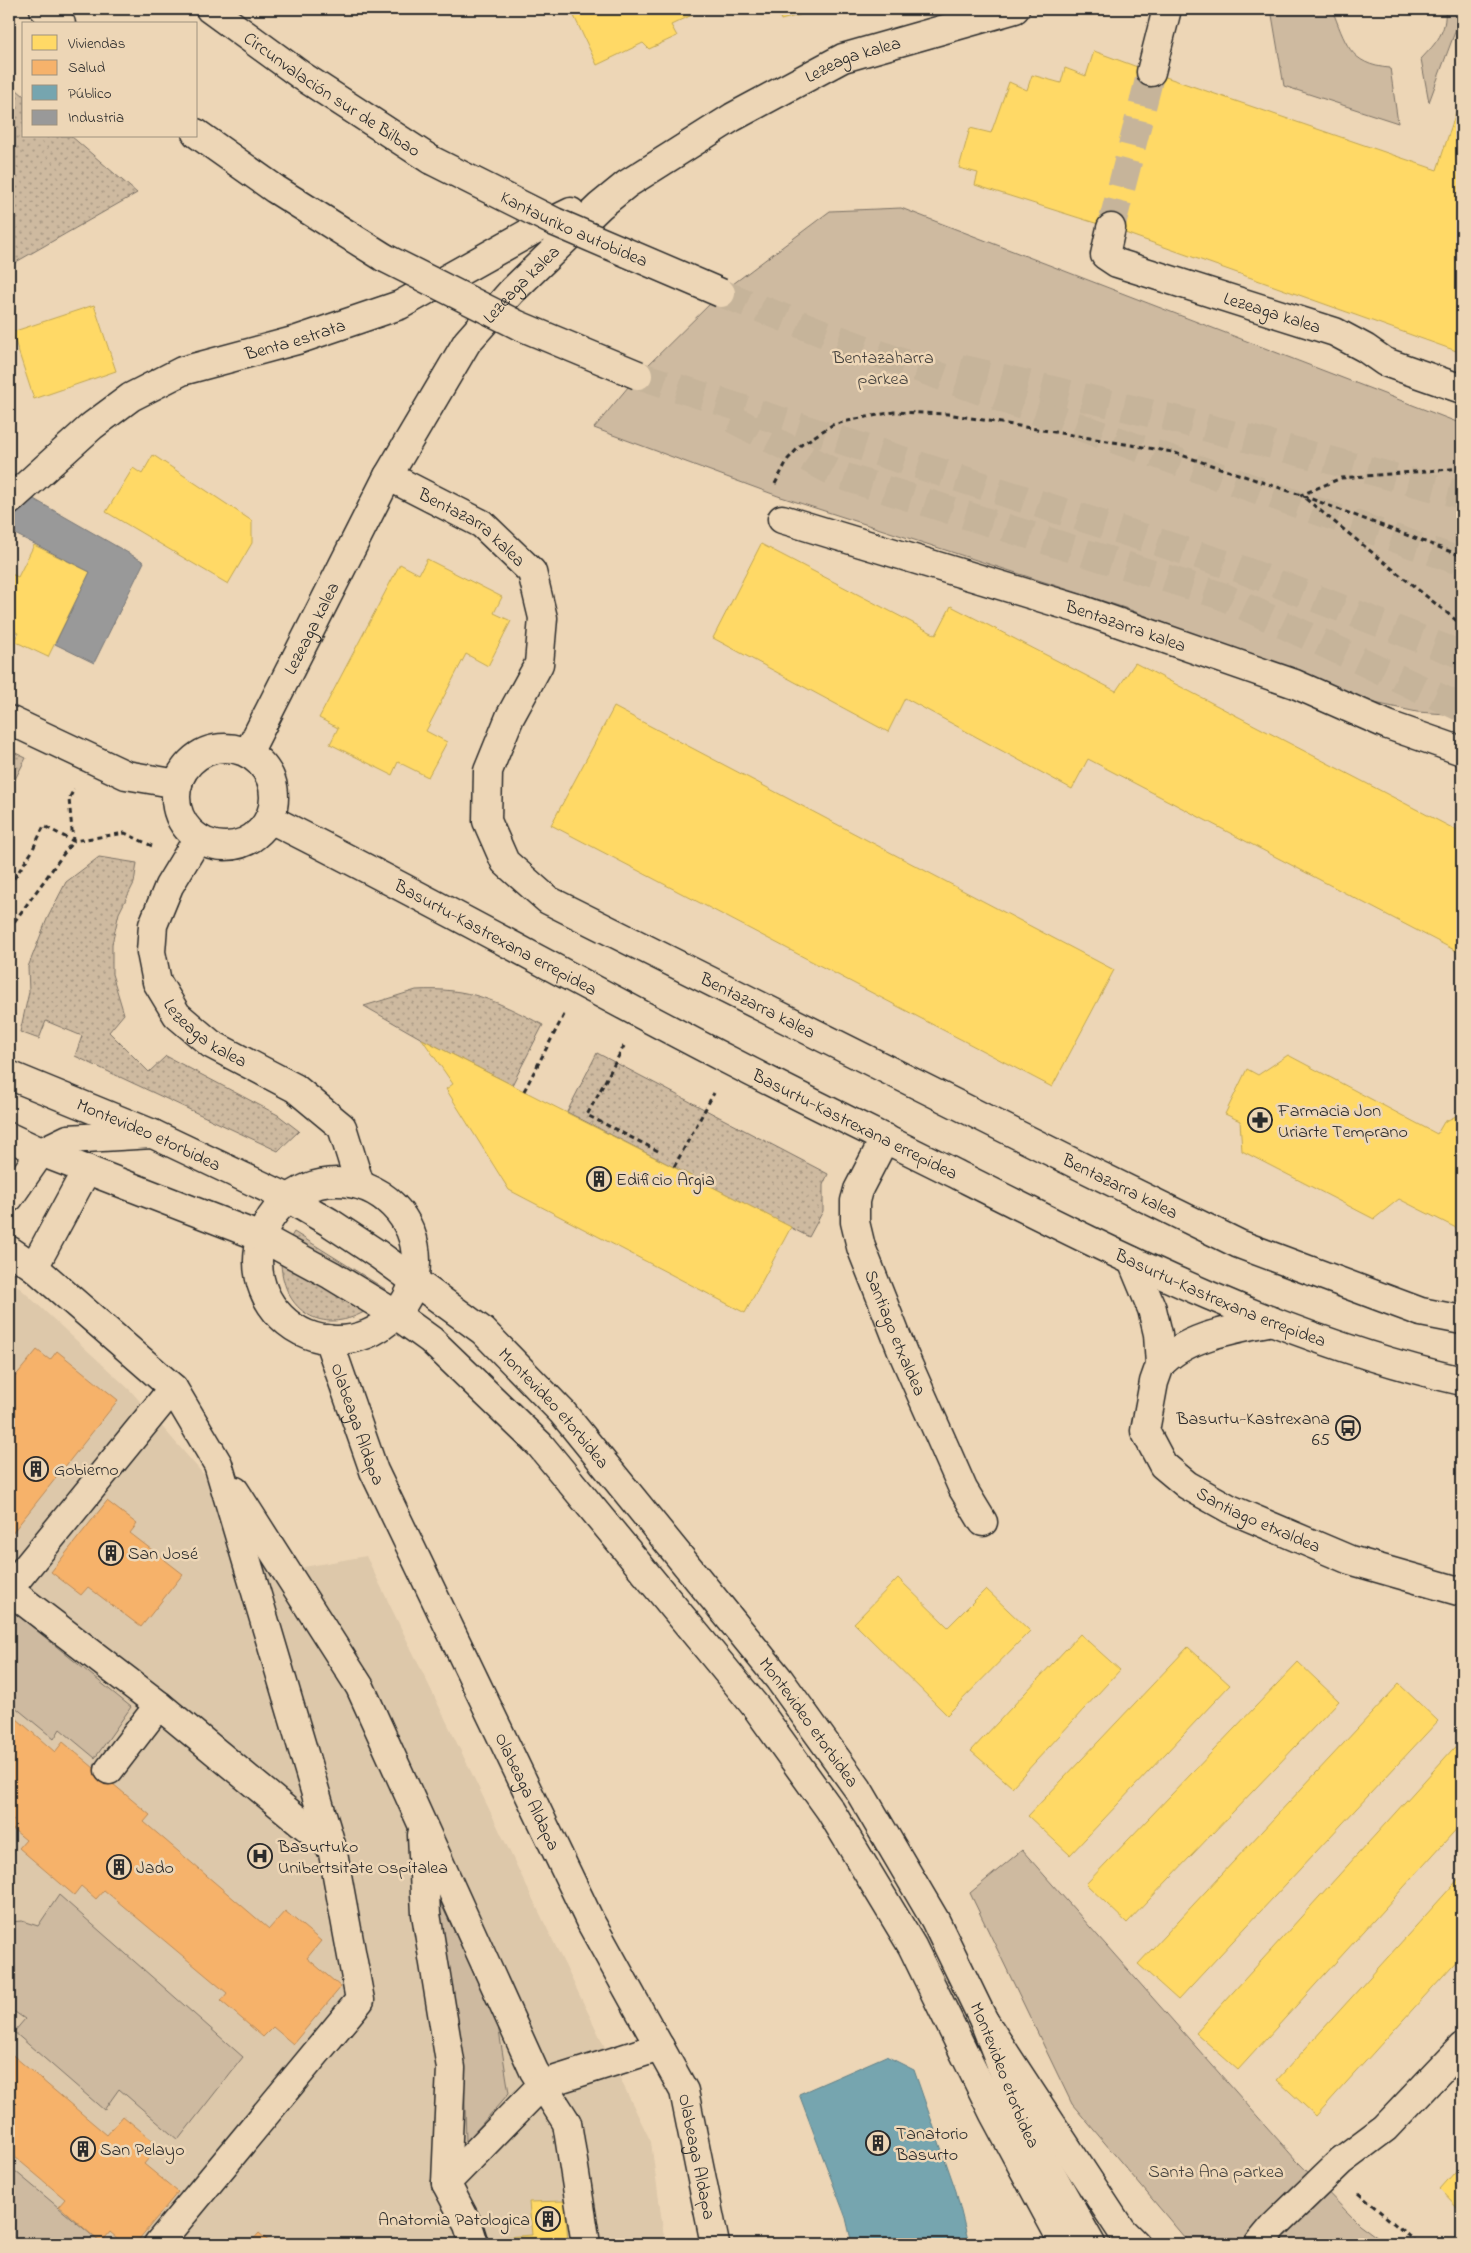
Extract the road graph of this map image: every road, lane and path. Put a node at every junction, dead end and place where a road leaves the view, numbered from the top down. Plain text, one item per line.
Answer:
1 (44, 9) edge
2 (210, 9) edge
3 (1015, 9) edge
4 (1167, 9) edge
5 (59, 22) edge
6 (1151, 72) tunnel mouth
7 (198, 134) edge
8 (431, 160) joint
9 (600, 206) junction
10 (1111, 228) tunnel mouth
11 (720, 293) tunnel mouth
12 (638, 374) tunnel mouth
13 (1462, 389) edge
14 (1462, 468) edge
15 (388, 476) junction
16 (772, 488) dead end
17 (1301, 495) junction
18 (9, 501) edge
19 (782, 519) dead end
20 (1462, 556) edge
21 (1462, 626) edge
22 (9, 720) edge
23 (1462, 751) edge
24 (248, 753) junction
25 (178, 784) junction
26 (68, 799) dead end
27 (270, 819) junction
28 (125, 834) dead end
29 (198, 838) junction
30 (73, 841) junction
31 (9, 886) edge
32 (9, 929) edge
33 (581, 982) junction
34 (641, 1014) junction
35 (730, 1061) junction
36 (9, 1075) edge
37 (524, 1091) dead end
38 (153, 1134) junction
39 (9, 1137) edge
40 (885, 1138) junction
41 (42, 1152) junction
42 (660, 1152) dead end
43 (674, 1168) dead end
44 (87, 1169) junction
45 (360, 1185) junction
46 (9, 1198) edge
47 (288, 1198) junction
48 (261, 1237) junction
49 (9, 1250) edge
50 (1132, 1261) junction
51 (34, 1268) junction
52 (414, 1279) junction
53 (395, 1314) junction
54 (1462, 1320) edge
55 (1272, 1321) junction
56 (328, 1339) junction
57 (1160, 1365) junction
58 (1462, 1381) edge
59 (173, 1388) junction
60 (218, 1464) junction
61 (983, 1522) dead end
62 (9, 1590) edge
63 (1462, 1592) edge
64 (159, 1705) junction
65 (109, 1770) dead end
66 (422, 1819) junction
67 (332, 1848) junction
68 (984, 2021) junction
69 (1462, 2046) edge
70 (660, 2048) junction
71 (543, 2084) junction
72 (1336, 2166) junction
73 (446, 2183) junction
74 (158, 2244) edge
75 (474, 2244) edge
76 (586, 2244) edge
77 (715, 2244) edge
78 (1064, 2244) edge
79 (1091, 2244) edge
80 (1135, 2244) edge
81 (1259, 2244) edge
82 (1418, 2244) edge

1 - 5 main road
2 - 8 main road, Circunvalación sur de Bilbao
3 - 9 main road, Lezeaga kalea
4 - 6 main road
7 - 12 main road, bridge
8 - 11 main road, Kantauriko autobidea, bridge
9 - 15 main road, Lezeaga kalea
9 - 18 main road, Benta estrata
10 - 13 main road, Lezeaga kalea
14 - 17 path
15 - 24 main road, Lezeaga kalea
15 - 54 main road, Bentazarra kalea
16 - 17 path
17 - 20 path
17 - 21 path
19 - 23 main road, Bentazarra kalea
22 - 25 main road
24 - 25 main road
24 - 27 main road
25 - 29 main road
26 - 30 path
27 - 29 main road
27 - 33 main road, Basurtu-Kastrexana errepidea
28 - 30 path
29 - 45 main road, Lezeaga kalea
30 - 31 path
30 - 32 path
33 - 34 main road, Basurtu-Kastrexana errepidea
33 - 37 path
34 - 35 main road, Basurtu-Kastrexana errepidea
34 - 42 path
35 - 40 main road, Basurtu-Kastrexana errepidea
35 - 43 path
36 - 38 main road, Montevideo etorbidea
38 - 41 main road
38 - 47 main road, Montevideo etorbidea
39 - 41 main road, Montevideo etorbidea
40 - 50 main road, Basurtu-Kastrexana errepidea
40 - 61 main road, Santiago etxaldea
41 - 44 main road, Montevideo etorbidea
41 - 46 main road
44 - 48 main road, Montevideo etorbidea
44 - 51 main road
45 - 47 main road
45 - 52 main road
47 - 48 main road
47 - 52 main road, Montevideo etorbidea
48 - 53 main road, Montevideo etorbidea
48 - 56 main road
49 - 51 main road
50 - 55 main road, Basurtu-Kastrexana errepidea
50 - 57 main road, Santiago etxaldea
51 - 59 main road
52 - 53 main road
52 - 68 main road, Montevideo etorbidea
53 - 56 main road
53 - 78 main road, Montevideo etorbidea
55 - 57 main road
55 - 58 main road, Basurtu-Kastrexana errepidea
56 - 70 main road, Olabeaga Aldapa
57 - 63 main road, Santiago etxaldea
59 - 60 main road
59 - 62 main road
60 - 66 main road
60 - 67 main road
62 - 64 main road
64 - 65 main road
64 - 67 main road
66 - 71 main road
66 - 73 main road
67 - 74 main road
68 - 79 main road, Montevideo etorbidea
68 - 80 main road
69 - 72 main road
70 - 71 main road
70 - 77 main road, Olabeaga Aldapa
71 - 73 main road
71 - 76 main road
72 - 81 main road
72 - 82 path
73 - 75 main road

